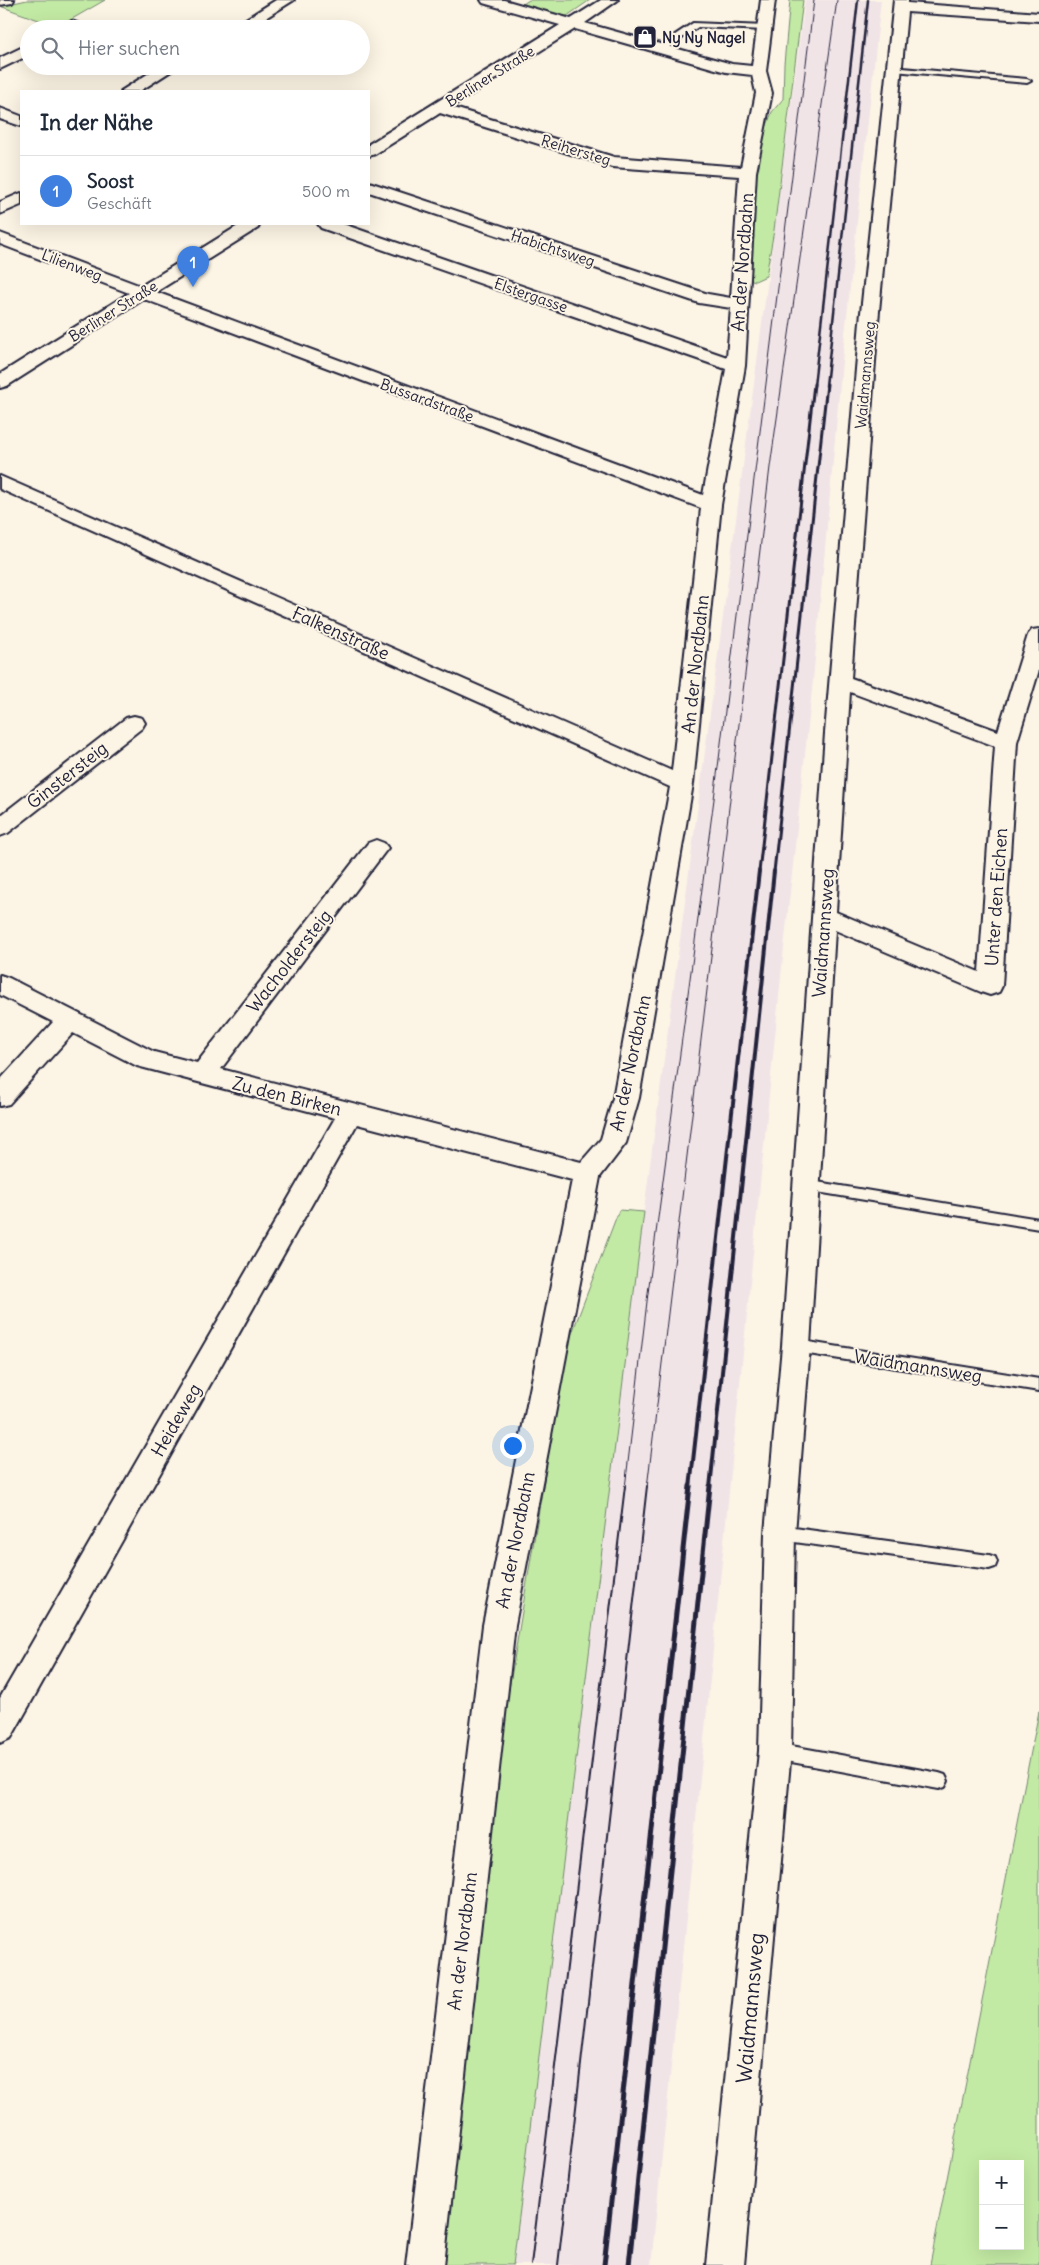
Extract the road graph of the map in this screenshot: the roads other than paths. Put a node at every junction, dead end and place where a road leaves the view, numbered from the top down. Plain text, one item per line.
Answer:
1 (7, 0) edge
2 (287, 0) edge
3 (488, 0) edge
4 (611, 0) edge
5 (768, 0) edge
6 (0, 1) edge
7 (900, 4) edge
8 (1039, 17) edge
9 (253, 20) edge
10 (573, 24) junction
11 (765, 28) junction
12 (660, 49) junction
13 (20, 54) edge
14 (0, 64) edge
15 (894, 69) junction
16 (758, 71) junction
17 (156, 75) edge
18 (1027, 81) dead end
19 (131, 90) edge
20 (439, 108) junction
21 (0, 113) edge
22 (20, 121) edge
23 (370, 150) edge
24 (748, 172) junction
25 (370, 187) edge
26 (20, 199) edge
27 (0, 209) edge
28 (250, 225) edge
29 (330, 225) edge
30 (0, 238) edge
31 (143, 293) junction
32 (738, 304) junction
33 (736, 366) junction
34 (0, 382) edge
35 (0, 482) edge
36 (711, 505) junction
37 (1039, 635) edge
38 (840, 681) junction
39 (134, 723) dead end
40 (1006, 742) junction
41 (682, 784) junction
42 (0, 828) edge
43 (376, 848) dead end
44 (825, 917) junction
45 (0, 984) edge
46 (70, 1022) junction
47 (202, 1074) junction
48 (0, 1097) edge
49 (351, 1112) junction
50 (587, 1174) junction
51 (805, 1185) junction
52 (1039, 1224) edge
53 (796, 1346) junction
54 (1039, 1385) edge
55 (780, 1532) junction
56 (989, 1562) dead end
57 (0, 1728) edge
58 (775, 1751) junction
59 (940, 1781) dead end
60 (425, 2265) edge
61 (725, 2265) edge

1 - 6 street
2 - 9 street
3 - 10 street
4 - 10 street, Berliner Straße
5 - 11 street, An der Nordbahn
7 - 8 street
7 - 15 street, Waidmannsweg
10 - 12 street
10 - 20 street, Berliner Straße
11 - 12 lane
11 - 16 street, An der Nordbahn
12 - 16 street
13 - 14 street
15 - 18 lane
15 - 38 street, Waidmannsweg
16 - 24 street, An der Nordbahn
17 - 19 street
20 - 23 street, Berliner Straße
20 - 24 street, Reihersteg
21 - 22 street
24 - 32 street, An der Nordbahn
25 - 32 street, Habichtsweg
26 - 27 street
28 - 31 street, Berliner Straße
29 - 33 street, Elstergasse
30 - 31 street, Lilienweg
31 - 34 street, Berliner Straße
31 - 36 street, Bussardstraße
32 - 33 street, An der Nordbahn
33 - 36 street, An der Nordbahn
35 - 41 street, Falkenstraße
36 - 41 street, An der Nordbahn
37 - 40 street, Unter den Eichen
38 - 40 street
38 - 44 street, Waidmannsweg
39 - 42 street, Ginstersteig
40 - 44 street, Unter den Eichen
41 - 50 street, An der Nordbahn
43 - 47 street, Wacholdersteig
44 - 51 street, Waidmannsweg
45 - 46 street, Zu den Birken
46 - 47 street, Zu den Birken
46 - 48 street
47 - 49 street, Zu den Birken
49 - 50 street, Zu den Birken
49 - 57 street, Heideweg
50 - 60 street, An der Nordbahn
51 - 52 lane
51 - 53 street, Waidmannsweg
53 - 54 lane, Waidmannsweg
53 - 55 street, Waidmannsweg
55 - 56 lane
55 - 58 street, Waidmannsweg
58 - 59 lane
58 - 61 street, Waidmannsweg

